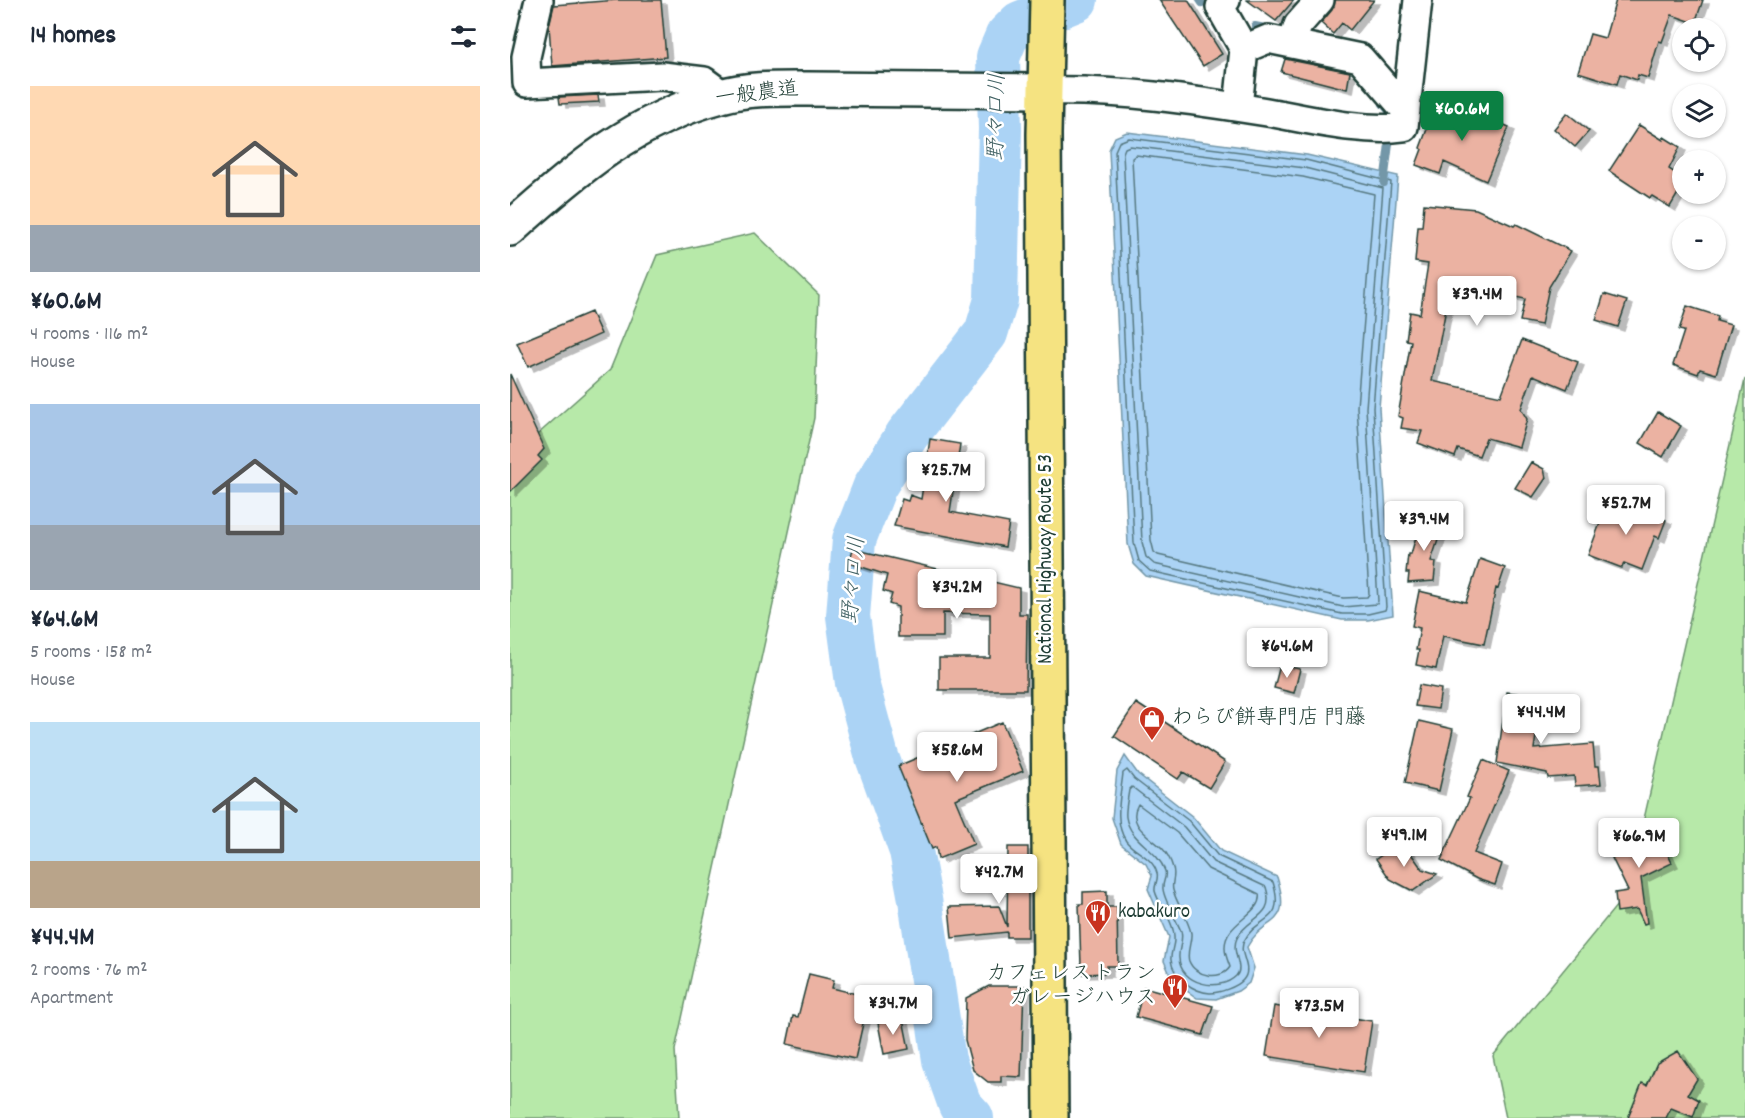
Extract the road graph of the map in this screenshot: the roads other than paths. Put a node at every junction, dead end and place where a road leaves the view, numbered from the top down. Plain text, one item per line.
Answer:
1 (539, 0) edge
2 (1226, 0) edge
3 (1320, 0) edge
4 (1418, 0) edge
5 (1047, 11) edge
6 (1292, 44) junction
7 (1244, 49) junction
8 (1029, 90) junction
9 (723, 95) junction
10 (1238, 107) junction
11 (1394, 122) junction
12 (510, 230) edge
13 (1051, 1118) edge

1 - 9 street
2 - 7 street
3 - 6 street
4 - 11 street
5 - 8 highway, National Highway Route 53
6 - 7 street
6 - 11 street
7 - 10 street
8 - 9 street, 一般農道
8 - 10 street
8 - 13 highway, National Highway Route 53
9 - 12 street, 一般農道
10 - 11 street

